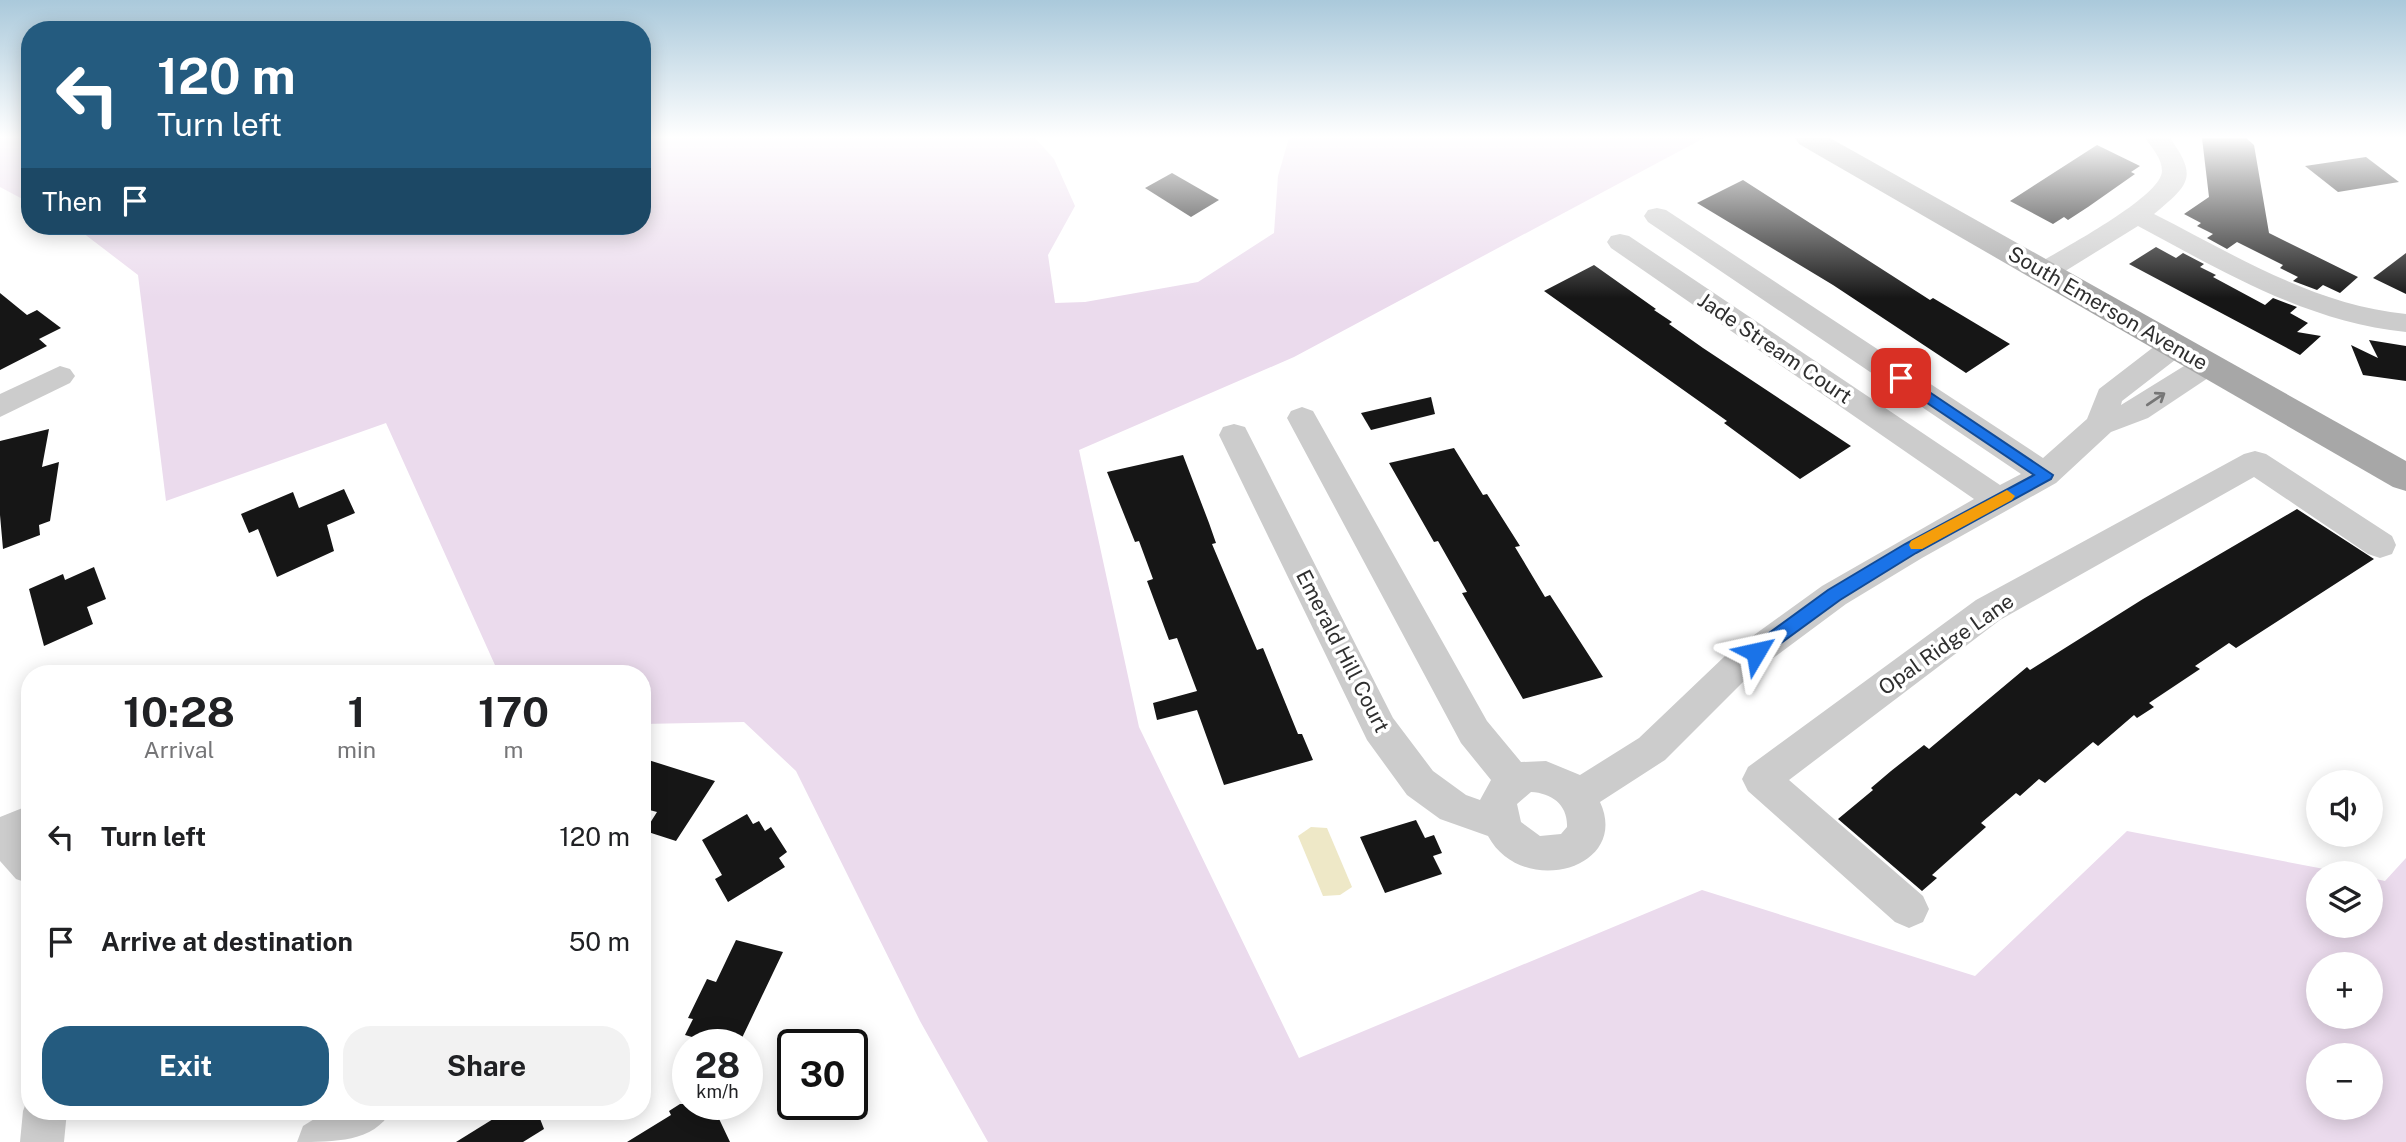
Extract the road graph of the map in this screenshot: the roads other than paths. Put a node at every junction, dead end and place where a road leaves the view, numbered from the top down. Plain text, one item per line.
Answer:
1 (1902, 191) edge
2 (2165, 191) edge
3 (2137, 215) junction
4 (1657, 216) dead end
5 (1620, 242) dead end
6 (2044, 272) junction
7 (2406, 323) edge
8 (2174, 346) junction
9 (2207, 365) junction
10 (60, 376) dead end
11 (0, 407) edge
12 (1303, 418) dead end
13 (2100, 424) junction
14 (1234, 435) dead end
15 (2045, 475) junction
16 (2406, 478) edge
17 (1999, 500) junction
18 (2380, 545) dead end
19 (1514, 781) junction
20 (1578, 796) junction
21 (1499, 820) junction
22 (10, 831) edge
23 (21, 850) edge
24 (1909, 909) dead end
25 (44, 1120) edge
26 (354, 1120) edge
27 (42, 1142) edge
28 (319, 1142) edge

1 - 6 main road, South Emerson Avenue
2 - 3 street
3 - 6 street
3 - 7 street
4 - 15 street
5 - 17 street, Jade Stream Court
6 - 8 main road, South Emerson Avenue
8 - 9 main road, South Emerson Avenue
8 - 13 street
13 -> 9 street
9 - 16 main road, South Emerson Avenue
10 - 11 street
12 - 19 street
13 - 15 street
14 - 21 street, Emerald Hill Court
15 - 17 street
17 - 20 street
18 - 24 street, Opal Ridge Lane
19 - 20 street
19 - 21 street
20 - 21 street
22 - 23 street
25 - 27 street
26 - 28 street

